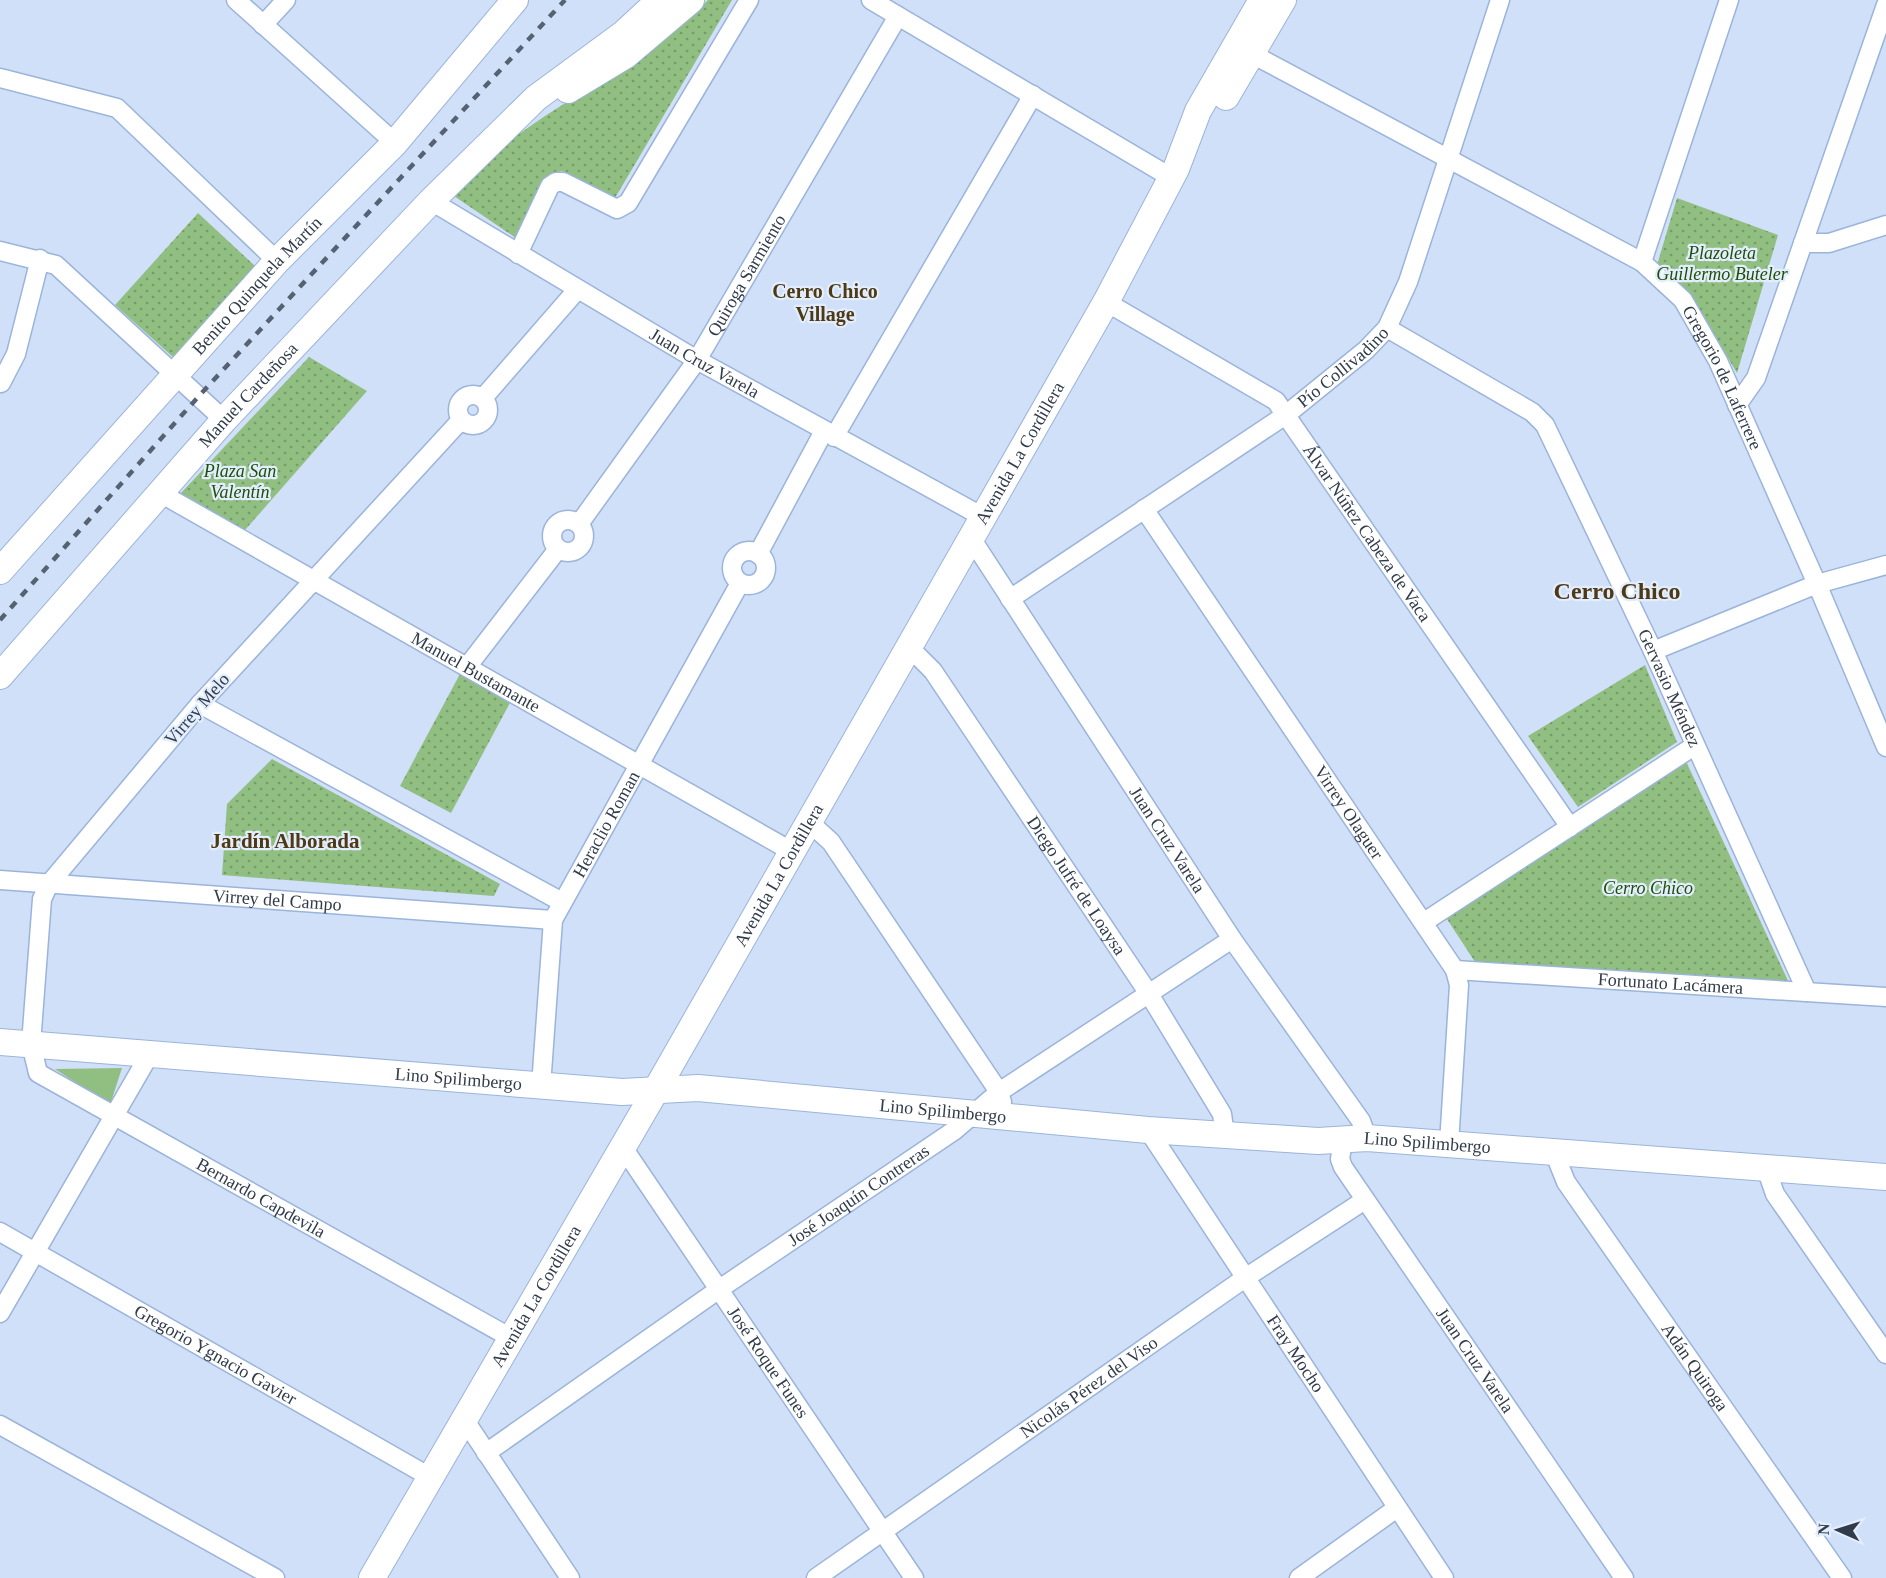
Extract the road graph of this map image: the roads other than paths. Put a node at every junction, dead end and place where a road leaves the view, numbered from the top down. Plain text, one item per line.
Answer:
1 (236, 0) edge
2 (286, 0) edge
3 (508, 0) edge
4 (515, 0) edge
5 (660, 0) edge
6 (691, 0) edge
7 (748, 0) edge
8 (872, 0) edge
9 (1262, 0) edge
10 (1283, 0) edge
11 (1500, 0) edge
12 (1729, 0) edge
13 (898, 16) junction
14 (1885, 18) edge
15 (263, 25) junction
16 (1252, 54) junction
17 (0, 78) edge
18 (1033, 95) junction
19 (395, 143) junction
20 (482, 150) junction
21 (1448, 160) junction
22 (1174, 173) junction
23 (431, 201) junction
24 (1886, 225) edge
25 (1803, 243) junction
26 (0, 251) edge
27 (518, 254) junction
28 (40, 260) junction
29 (277, 261) junction
30 (1642, 262) junction
31 (577, 290) junction
32 (1106, 302) junction
33 (1387, 328) junction
34 (697, 360) junction
35 (175, 375) junction
36 (1, 383) edge
37 (1737, 405) junction
38 (1287, 414) junction
39 (224, 420) junction
40 (829, 434) junction
41 (160, 493) junction
42 (1144, 509) junction
43 (977, 527) junction
44 (1886, 565) edge
45 (0, 571) edge
46 (312, 579) junction
47 (1817, 584) junction
48 (1010, 599) junction
49 (909, 647) junction
50 (1653, 651) junction
51 (467, 667) junction
52 (0, 676) edge
53 (200, 704) junction
54 (1694, 746) junction
55 (1886, 747) edge
56 (640, 763) junction
57 (808, 821) junction
58 (1570, 827) junction
59 (791, 851) junction
60 (0, 880) edge
61 (49, 884) junction
62 (562, 902) junction
63 (553, 920) junction
64 (1424, 922) junction
65 (1232, 939) junction
66 (1455, 970) junction
67 (1807, 992) junction
68 (1149, 994) junction
69 (1886, 997) edge
70 (0, 1042) edge
71 (30, 1044) junction
72 (151, 1052) junction
73 (541, 1086) junction
74 (656, 1090) junction
75 (999, 1092) junction
76 (972, 1115) junction
77 (115, 1117) junction
78 (1006, 1118) junction
79 (1148, 1130) junction
80 (1225, 1135) junction
81 (1355, 1139) junction
82 (1449, 1144) junction
83 (622, 1146) junction
84 (1554, 1152) junction
85 (1766, 1168) junction
86 (1886, 1177) edge
87 (1365, 1200) junction
88 (0, 1232) edge
89 (35, 1252) junction
90 (1245, 1278) junction
91 (718, 1290) junction
92 (0, 1312) edge
93 (511, 1338) junction
94 (1884, 1348) edge
95 (464, 1419) junction
96 (0, 1425) edge
97 (486, 1453) junction
98 (430, 1477) junction
99 (1397, 1508) junction
100 (882, 1531) junction
101 (275, 1578) edge
102 (372, 1578) edge
103 (570, 1578) edge
104 (816, 1578) edge
105 (914, 1578) edge
106 (1299, 1578) edge
107 (1444, 1578) edge
108 (1624, 1578) edge
109 (1842, 1578) edge

1 - 15 street
2 - 15 street
3 - 4 street
4 - 19 main road, Benito Quinquela Martín
5 - 20 main road, Manuel Cardeñosa
6 - 20 main road, Manuel Cardeñosa
7 - 27 street
8 - 13 street
9 - 22 main road, Avenida La Cordillera
10 - 16 main road, Avenida La Cordillera
11 - 21 street, Pío Collivadino
12 - 30 street
13 - 18 street
13 - 34 street, Quiroga Sarmiento
14 - 25 street
15 - 19 street
16 - 21 street, Gregorio de Laferrere
16 - 22 main road, Avenida La Cordillera
17 - 29 street
18 - 22 street
18 - 40 street, Heraclio Roman
19 - 29 main road, Benito Quinquela Martín
20 - 23 main road, Manuel Cardeñosa
21 - 30 street, Gregorio de Laferrere
21 - 33 street, Pío Collivadino
22 - 32 main road, Avenida La Cordillera
23 - 27 street, Juan Cruz Varela
23 - 39 main road, Manuel Cardeñosa
24 - 25 street
25 - 37 street
26 - 28 street
27 - 31 street, Juan Cruz Varela
28 - 35 street
28 - 36 street
29 - 35 main road, Benito Quinquela Martín
30 - 37 street, Gregorio de Laferrere
31 - 34 street, Juan Cruz Varela
31 - 46 street, Virrey Melo
32 - 38 street, Álvar Núñez Cabeza de Vaca
32 - 43 main road, Avenida La Cordillera
33 - 38 street, Pío Collivadino
33 - 50 street, Gervasio Méndez
34 - 40 street, Juan Cruz Varela
34 - 51 street, Quiroga Sarmiento
35 - 39 street
35 - 45 main road, Benito Quinquela Martín
37 - 47 street, Gregorio de Laferrere
38 - 42 street, Pío Collivadino
38 - 58 street, Álvar Núñez Cabeza de Vaca
39 - 41 main road, Manuel Cardeñosa
40 - 43 street, Juan Cruz Varela
40 - 56 street, Heraclio Roman
41 - 46 street, Manuel Bustamante
41 - 52 main road, Manuel Cardeñosa
42 - 48 street, Pío Collivadino
42 - 64 street, Virrey Olaguer
43 - 48 street, Juan Cruz Varela
43 - 49 main road, Avenida La Cordillera
44 - 47 street
46 - 51 street, Manuel Bustamante
46 - 53 street, Virrey Melo
47 - 50 street
47 - 55 street, Gregorio de Laferrere
48 - 65 street, Juan Cruz Varela
49 - 57 main road, Avenida La Cordillera
49 - 68 street, Diego Jufré de Loaysa
50 - 54 street, Gervasio Méndez
51 - 56 street, Manuel Bustamante
53 - 61 street, Virrey Melo
53 - 62 street
54 - 58 street
54 - 67 street, Gervasio Méndez
56 - 59 street, Manuel Bustamante
56 - 62 street, Heraclio Roman
57 - 59 main road, Avenida La Cordillera
57 - 75 street
58 - 64 street
59 - 74 main road, Avenida La Cordillera
60 - 61 street, Virrey del Campo
61 - 63 street, Virrey del Campo
61 - 71 street, Virrey Melo
62 - 63 street, Heraclio Roman
63 - 73 street, Heraclio Roman
64 - 66 street, Virrey Olaguer
65 - 68 street, José Joaquín Contreras
65 - 81 street, Juan Cruz Varela
66 - 67 street, Fortunato Lacámera
66 - 82 street, Virrey Olaguer
67 - 69 street, Fortunato Lacámera
68 - 75 street, José Joaquín Contreras
68 - 80 street, Diego Jufré de Loaysa
70 - 71 main road, Lino Spilimbergo
71 - 72 main road, Lino Spilimbergo
71 - 77 street, Bernardo Capdevila
72 - 73 main road, Lino Spilimbergo
72 - 77 street
73 - 74 main road, Lino Spilimbergo
74 - 76 main road, Lino Spilimbergo
74 - 83 main road, Avenida La Cordillera
75 - 76 street, José Joaquín Contreras
75 - 78 street
76 - 78 main road, Lino Spilimbergo
76 - 91 street, José Joaquín Contreras
77 - 89 street
77 - 93 street, Bernardo Capdevila
78 - 79 main road, Lino Spilimbergo
79 - 80 main road, Lino Spilimbergo
79 - 90 street, Fray Mocho
80 - 81 main road, Lino Spilimbergo
81 - 82 main road, Lino Spilimbergo
81 - 87 street, Juan Cruz Varela
82 - 84 main road, Lino Spilimbergo
83 - 91 street, José Roque Funes
83 - 93 main road, Avenida La Cordillera
84 - 85 main road, Lino Spilimbergo
84 - 109 street, Adán Quiroga
85 - 86 main road, Lino Spilimbergo
85 - 94 street
87 - 90 street, Nicolás Pérez del Viso
87 - 108 street, Juan Cruz Varela
88 - 89 street, Gregorio Ygnacio Gavier
89 - 92 street
89 - 98 street, Gregorio Ygnacio Gavier
90 - 99 street, Fray Mocho
90 - 100 street, Nicolás Pérez del Viso
91 - 97 street, José Joaquín Contreras
91 - 100 street, José Roque Funes
93 - 95 main road, Avenida La Cordillera
95 - 97 street
95 - 98 main road, Avenida La Cordillera
96 - 101 street
97 - 103 street
98 - 102 main road, Avenida La Cordillera
99 - 106 street
99 - 107 street, Fray Mocho
100 - 104 street, Nicolás Pérez del Viso
100 - 105 street, José Roque Funes

